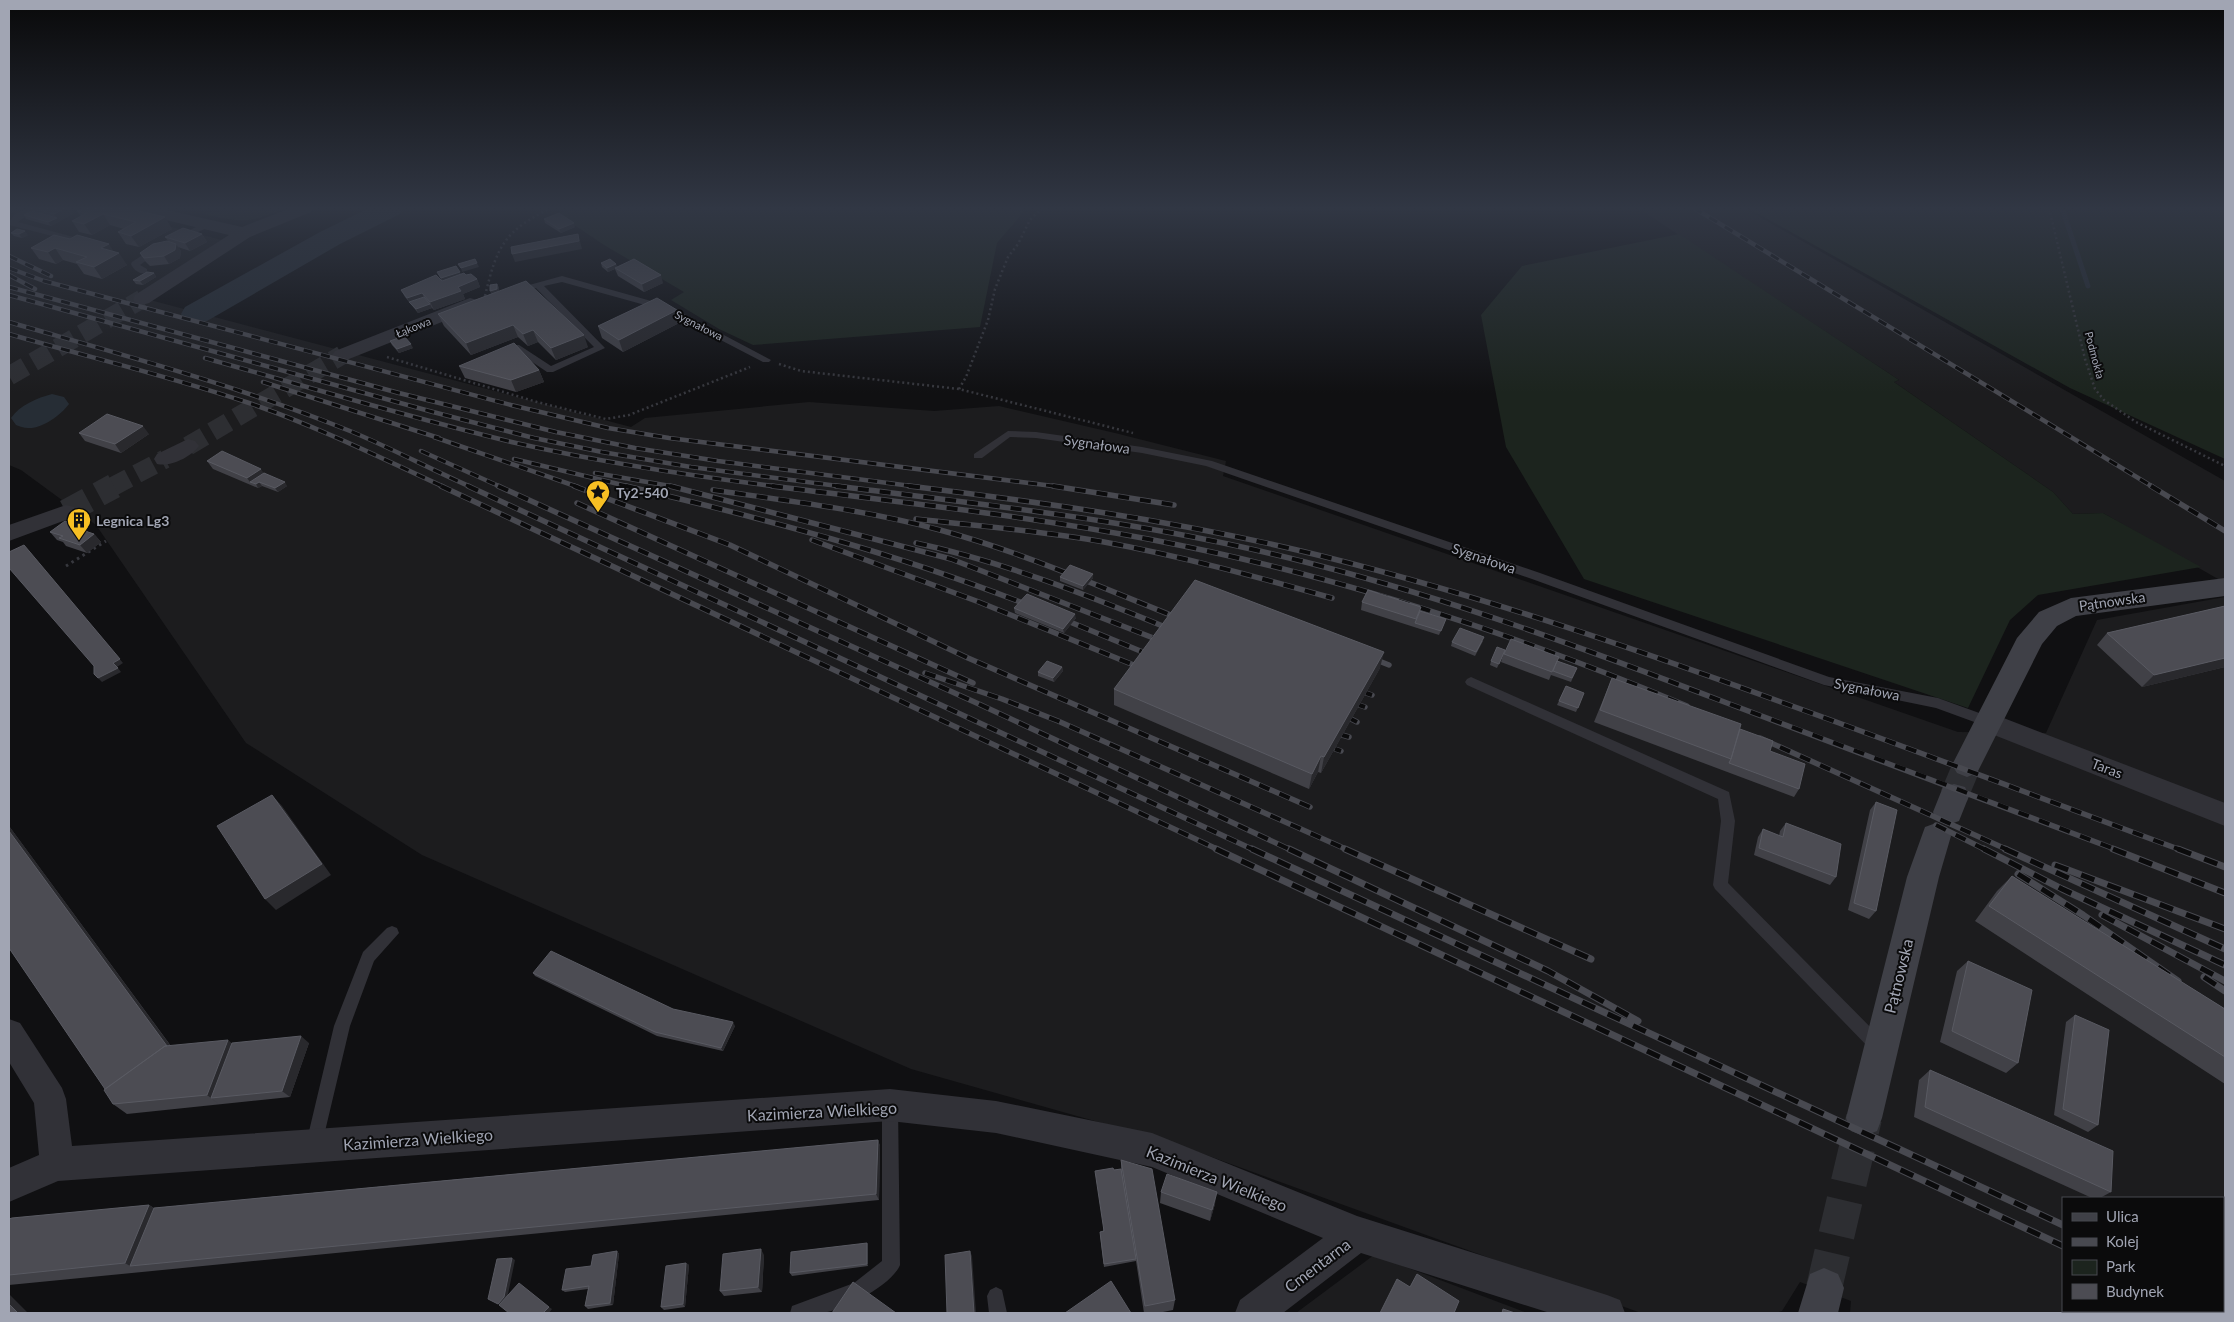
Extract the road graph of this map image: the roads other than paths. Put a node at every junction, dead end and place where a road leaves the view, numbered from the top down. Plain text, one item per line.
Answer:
1 (188, 270) edge
2 (538, 285) junction
3 (494, 296) joint
4 (142, 300) tunnel mouth
5 (516, 347) edge
6 (351, 352) tunnel mouth
7 (766, 360) road end
8 (188, 446) tunnel mouth
9 (978, 456) dead end
10 (165, 459) tunnel mouth
11 (66, 512) tunnel mouth
12 (9, 533) edge
13 (2225, 587) edge
14 (1471, 682) dead end
15 (1988, 722) junction
16 (1967, 765) tunnel mouth
17 (1946, 814) tunnel mouth
18 (2225, 814) edge
19 (392, 933) dead end
20 (9, 1034) edge
21 (1880, 1049) junction
22 (890, 1105) junction
23 (1864, 1118) tunnel mouth
24 (313, 1146) junction
25 (57, 1164) junction
26 (9, 1185) edge
27 (1358, 1234) junction
28 (799, 1313) edge
29 (1253, 1313) edge
30 (1607, 1313) edge

1 - 4 street
2 - 3 lane, Sygnałowa
2 - 5 lane
2 - 7 lane, Sygnałowa
3 - 6 street, Łąkowa
8 - 10 street
9 - 15 lane, Sygnałowa
11 - 12 street
13 - 15 street, Pątnowska
14 - 21 lane
15 - 16 street, Pątnowska
15 - 18 street, Taras
17 - 21 street, Pątnowska
19 - 24 lane
20 - 25 street
21 - 23 street, Pątnowska
22 - 24 street, Kazimierza Wielkiego
22 - 27 street, Kazimierza Wielkiego
22 - 28 lane
24 - 25 street, Kazimierza Wielkiego
25 - 26 street, Kazimierza Wielkiego
27 - 29 street, Cmentarna
27 - 30 street, Kazimierza Wielkiego

